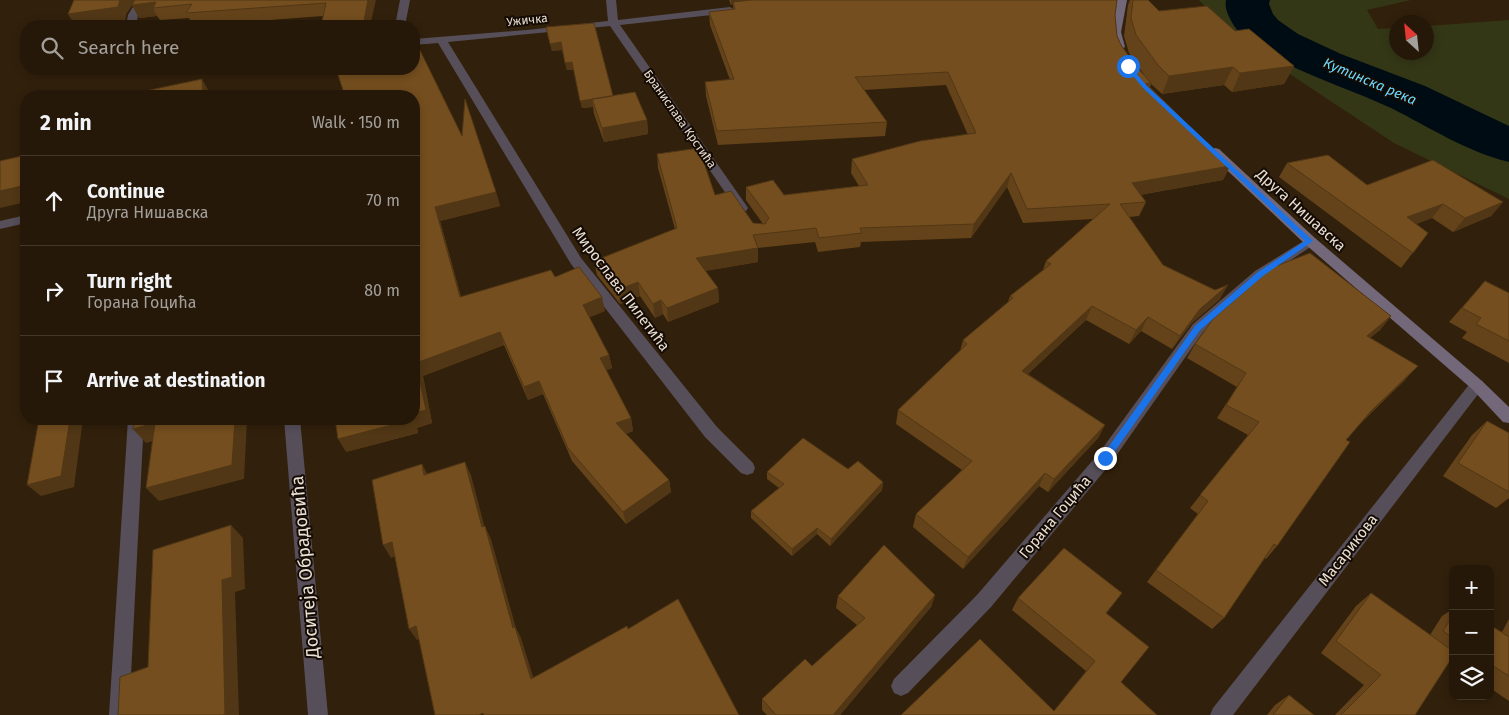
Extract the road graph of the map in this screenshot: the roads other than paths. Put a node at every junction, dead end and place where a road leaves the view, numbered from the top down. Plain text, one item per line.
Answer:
1 (142, 0) edge
2 (405, 0) edge
3 (611, 0) edge
4 (1122, 0) edge
5 (742, 9) edge
6 (132, 20) edge
7 (401, 20) edge
8 (613, 23) junction
9 (441, 40) junction
10 (420, 42) edge
11 (1124, 58) edge
12 (1202, 141) edge
13 (749, 217) edge
14 (20, 221) edge
15 (0, 225) edge
16 (1310, 241) junction
17 (1477, 385) junction
18 (1509, 417) edge
19 (136, 425) edge
20 (293, 425) edge
21 (747, 468) dead end
22 (901, 686) dead end
23 (118, 715) edge
24 (318, 715) edge
25 (1220, 715) edge

1 - 6 street
2 - 7 street
3 - 8 street
4 - 11 street
5 - 8 street, Ужичка
8 - 9 street, Ужичка
8 - 13 street, Бранислава Крстића
9 - 10 street, Ужичка
9 - 21 street, Мирослава Пилетића
12 - 16 street, Друга Нишавска
14 - 15 street
16 - 17 street, Друга Нишавска
16 - 22 street, Горана Гоцића
17 - 18 street, Друга Нишавска
17 - 25 street, Масарикова
19 - 23 street
20 - 24 street, Доситеја Обрадовића

